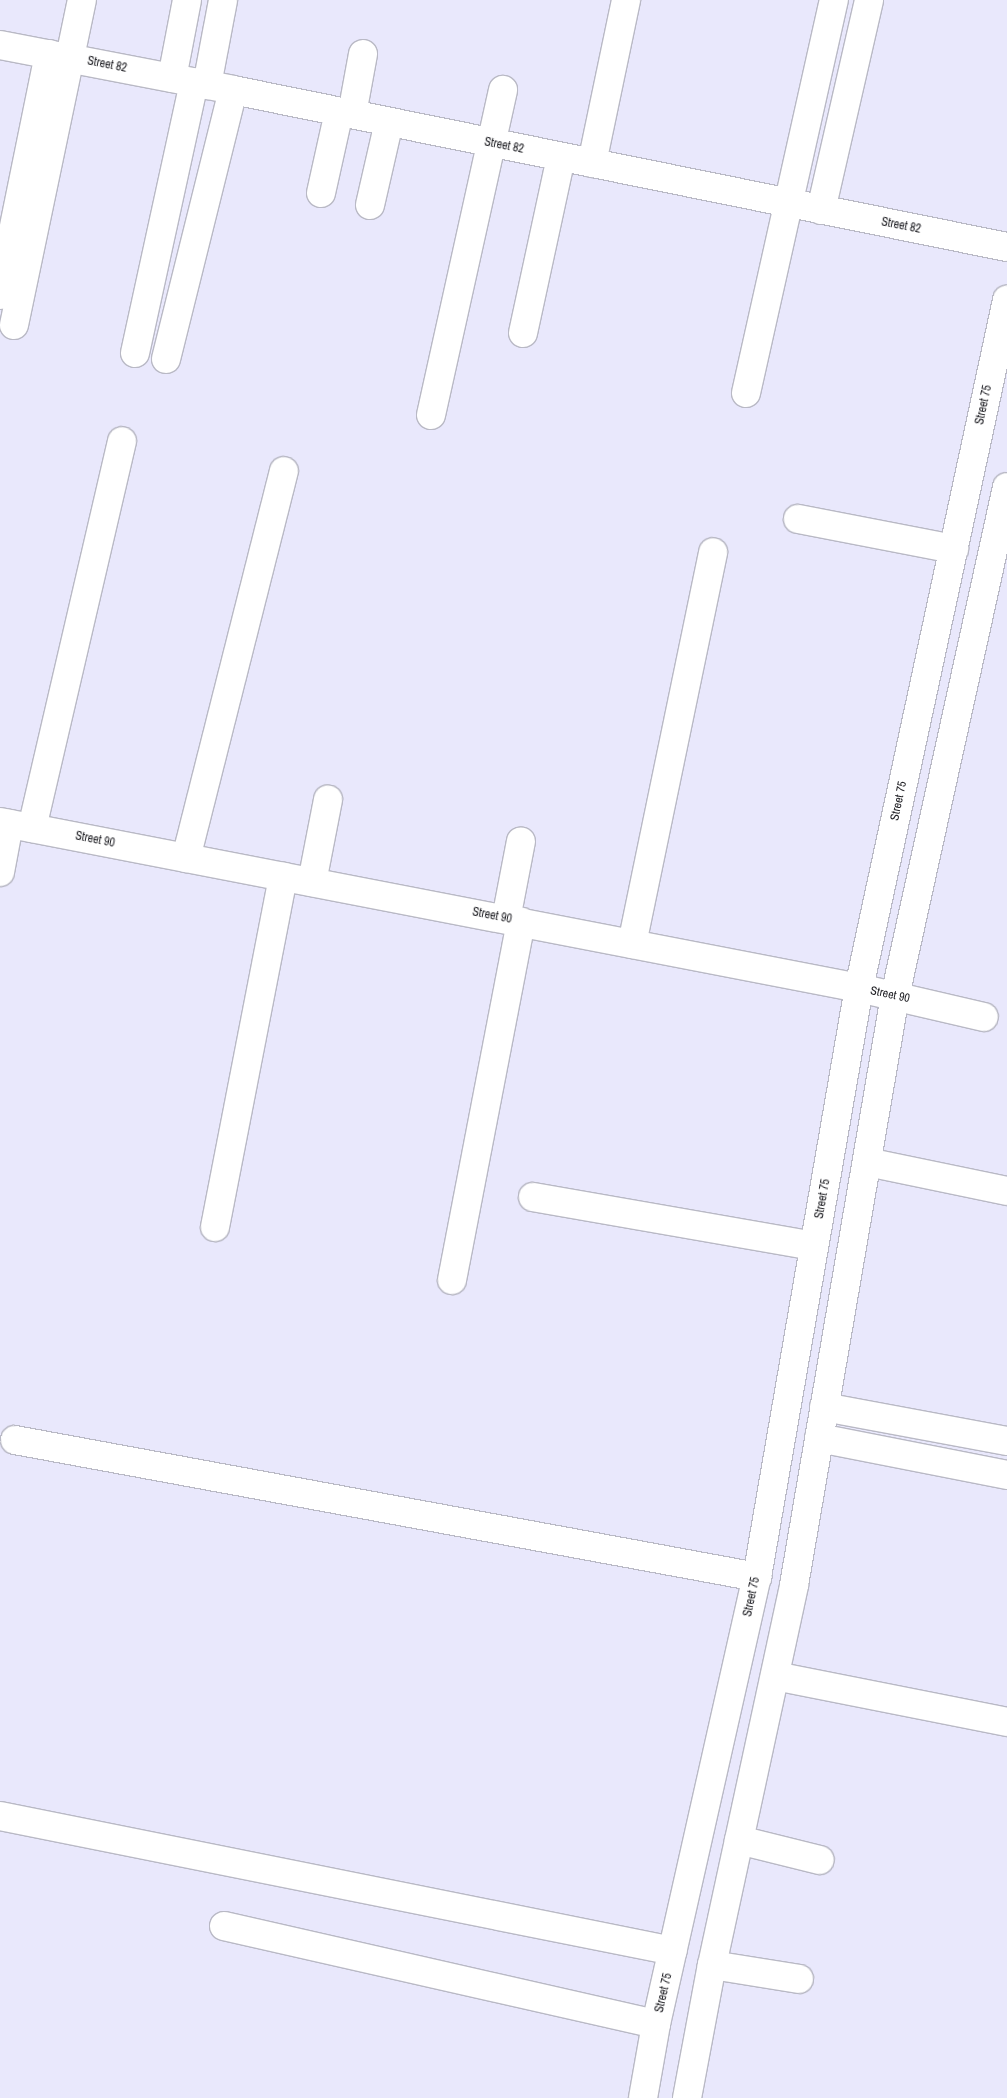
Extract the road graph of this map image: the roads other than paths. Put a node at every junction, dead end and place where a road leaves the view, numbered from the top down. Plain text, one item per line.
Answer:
1 (82, 0) edge
2 (187, 0) edge
3 (223, 0) edge
4 (626, 0) edge
5 (834, 0) edge
6 (869, 0) edge
7 (0, 45) edge
8 (363, 54) dead end
9 (60, 56) junction
10 (201, 84) junction
11 (504, 90) dead end
12 (346, 113) junction
13 (390, 122) junction
14 (492, 144) junction
15 (561, 157) junction
16 (592, 164) junction
17 (321, 193) dead end
18 (788, 203) junction
19 (370, 205) dead end
20 (821, 210) junction
21 (1007, 247) edge
22 (0, 295) edge
23 (1007, 300) edge
24 (14, 324) dead end
25 (523, 333) dead end
26 (135, 353) dead end
27 (166, 359) dead end
28 (746, 393) dead end
29 (431, 415) dead end
30 (122, 441) dead end
31 (284, 471) dead end
32 (1007, 487) edge
33 (798, 519) dead end
34 (954, 549) junction
35 (713, 552) dead end
36 (999, 557) edge
37 (328, 800) dead end
38 (14, 825) edge
39 (521, 841) dead end
40 (186, 858) junction
41 (0, 872) edge
42 (283, 877) junction
43 (312, 882) junction
44 (513, 920) junction
45 (632, 944) junction
46 (859, 988) junction
47 (895, 996) junction
48 (984, 1017) dead end
49 (867, 1162) junction
50 (1007, 1192) edge
51 (533, 1197) dead end
52 (215, 1227) dead end
53 (814, 1246) junction
54 (452, 1280) dead end
55 (824, 1408) junction
56 (819, 1438) junction
57 (14, 1440) dead end
58 (1007, 1441) edge
59 (1007, 1475) edge
60 (757, 1577) junction
61 (775, 1676) junction
62 (1007, 1722) edge
63 (0, 1816) edge
64 (739, 1840) junction
65 (820, 1860) dead end
66 (224, 1926) dead end
67 (674, 1951) junction
68 (712, 1965) junction
69 (799, 1979) dead end
70 (656, 2024) junction
71 (644, 2098) edge
72 (687, 2098) edge

1 - 9 lane
2 - 10 lane
3 - 10 lane
4 - 16 lane
5 - 18 lane
6 - 20 lane
7 - 9 lane, Street 82
8 - 12 lane
9 - 10 lane, Street 82
9 - 22 lane
9 - 24 lane
10 - 12 lane, Street 82
10 - 26 lane
10 - 27 lane
11 - 14 lane
12 - 13 lane, Street 82
12 - 17 lane
13 - 14 lane, Street 82
13 - 19 lane
14 - 15 lane, Street 82
14 - 29 lane
15 - 16 lane, Street 82
15 - 25 lane
16 - 18 lane, Street 82
18 - 20 lane, Street 82
18 - 28 lane
20 - 21 lane, Street 82
23 - 34 lane, Street 75
30 - 38 lane
31 - 40 lane
32 - 36 lane
33 - 34 lane
34 - 46 lane, Street 75
35 - 45 lane
36 - 47 lane
37 - 43 lane
38 - 40 lane, Street 90
38 - 41 lane
39 - 44 lane
40 - 42 lane, Street 90
42 - 43 lane, Street 90
42 - 52 lane
43 - 44 lane, Street 90
44 - 45 lane, Street 90
44 - 54 lane
45 - 46 lane, Street 90
46 - 47 lane, Street 90
46 - 53 lane, Street 75
47 - 48 lane, Street 90
47 - 49 lane
49 - 50 lane
49 - 55 lane
51 - 53 lane
53 - 60 lane, Street 75
55 - 56 lane
55 - 58 lane
56 - 59 lane
56 - 61 lane
57 - 60 lane
60 - 67 lane, Street 75
61 - 62 lane
61 - 64 lane
63 - 67 lane
64 - 65 lane
64 - 68 lane
66 - 70 lane
67 - 70 lane, Street 75
68 - 69 lane
68 - 72 lane
70 - 71 lane, Street 75

